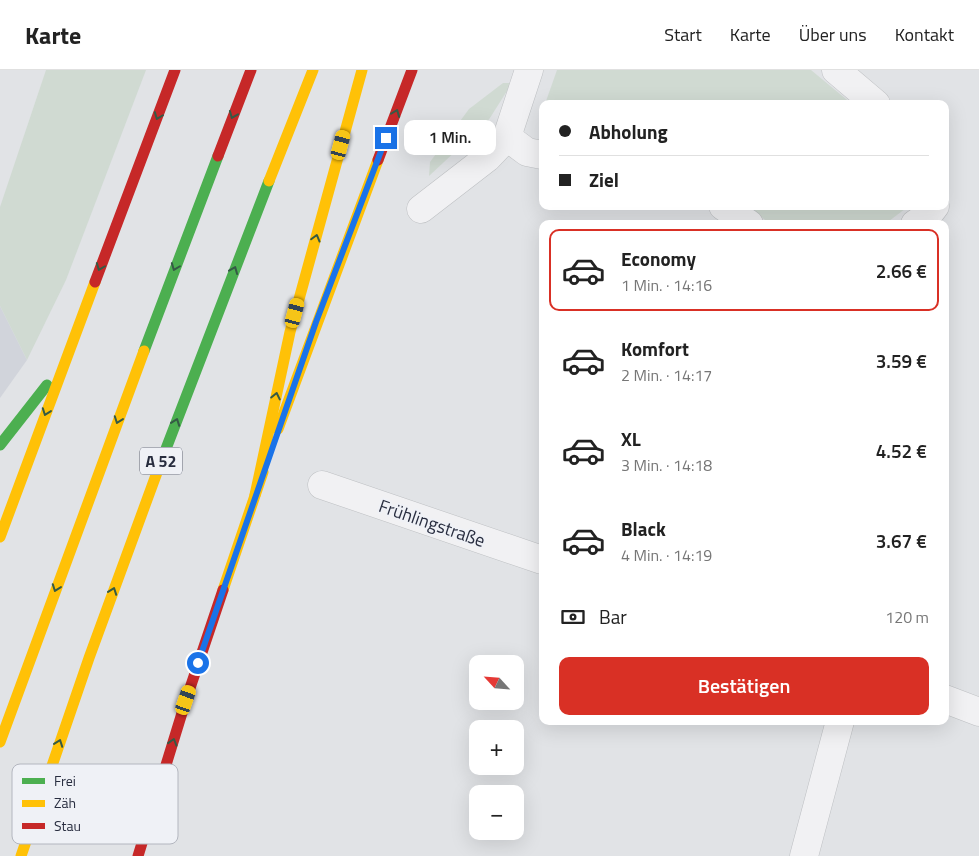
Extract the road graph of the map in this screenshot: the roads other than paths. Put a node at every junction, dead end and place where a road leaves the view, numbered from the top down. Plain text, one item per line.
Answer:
1 (175, 70) edge
2 (251, 70) edge
3 (313, 70) edge
4 (362, 70) edge
5 (412, 70) edge
6 (529, 70) edge
7 (836, 70) edge
8 (871, 100) edge
9 (507, 137) junction
10 (539, 154) edge
11 (421, 209) dead end
12 (729, 210) edge
13 (932, 210) edge
14 (743, 220) edge
15 (921, 220) edge
16 (62, 366) junction
17 (0, 445) edge
18 (322, 485) dead end
19 (255, 495) junction
20 (0, 537) edge
21 (539, 559) edge
22 (949, 701) edge
23 (979, 712) edge
24 (839, 725) edge
25 (0, 742) edge
26 (52, 764) edge
27 (166, 764) edge
28 (25, 844) edge
29 (142, 844) edge
30 (21, 856) edge
31 (138, 856) edge
32 (804, 856) edge

1 -> 16 main road
2 -> 25 main road
26 -> 3 main road, A 52
19 -> 4 main road
19 -> 5 main road
6 - 9 street
7 - 8 street
9 - 10 street
9 - 11 street
12 - 14 street
13 - 15 street
16 - 17 main road
16 -> 20 main road
18 - 21 street, Frühlingstraße
27 -> 19 main road
22 - 23 street
24 - 32 street
30 -> 28 main road, A 52
31 -> 29 main road

